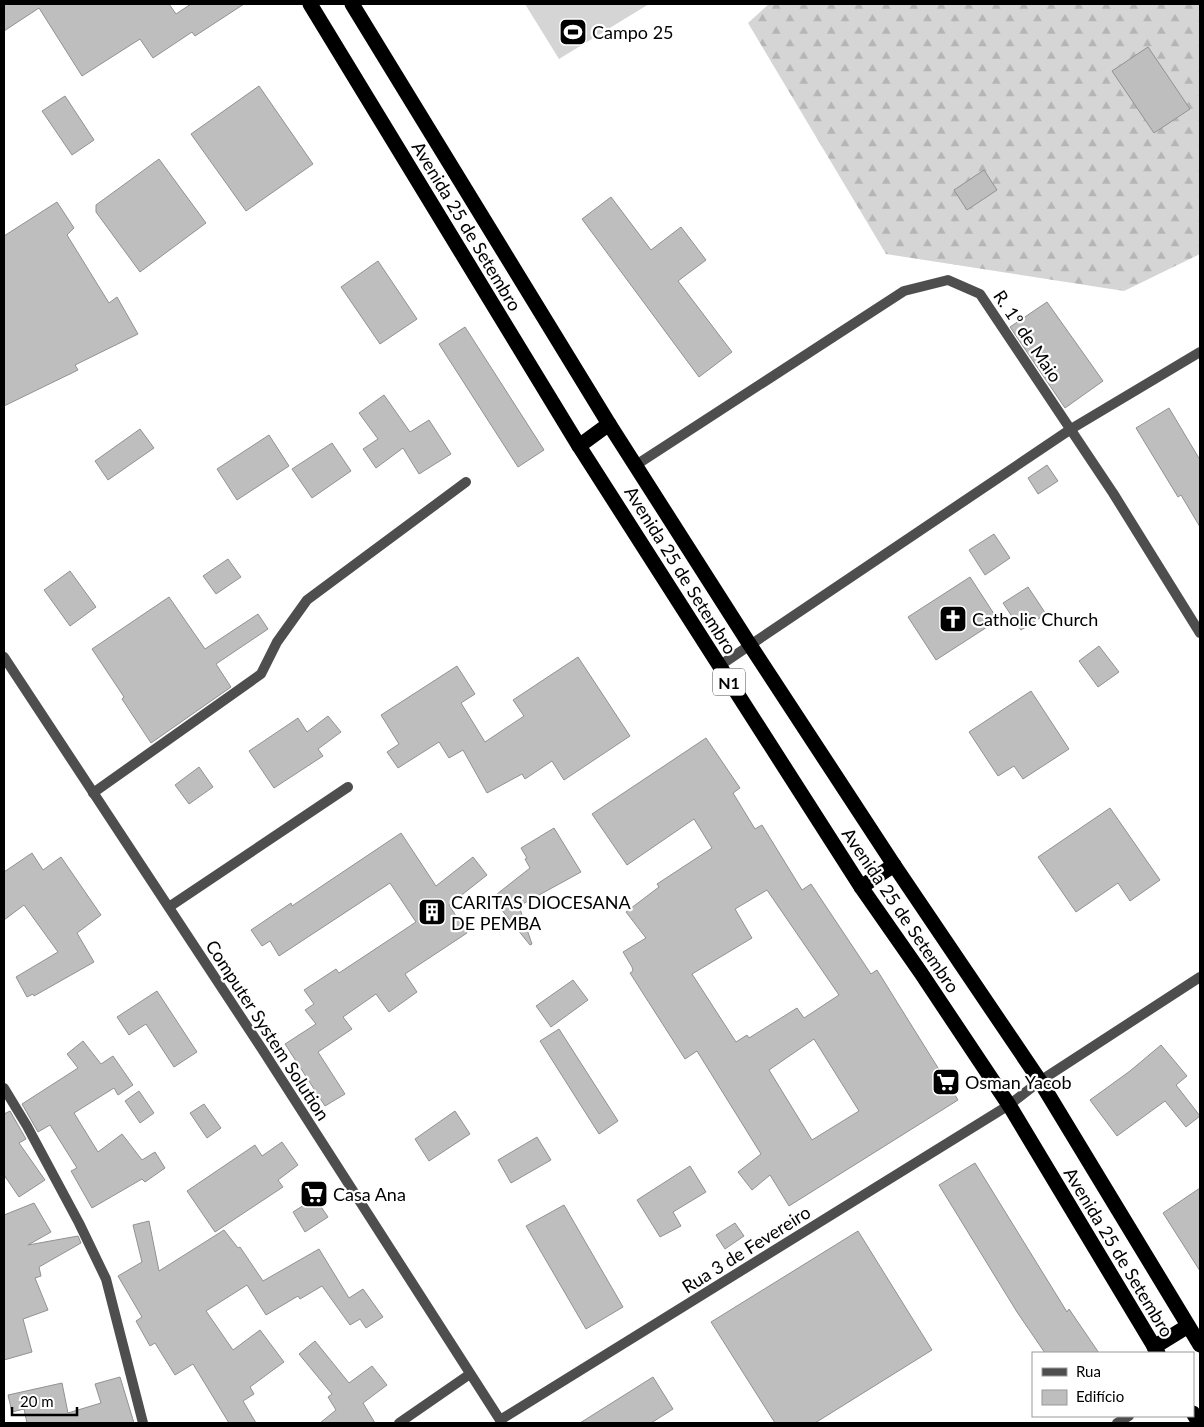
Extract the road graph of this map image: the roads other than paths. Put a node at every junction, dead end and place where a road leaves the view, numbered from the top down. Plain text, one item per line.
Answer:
1 (310, 4) edge
2 (352, 4) edge
3 (1200, 352) edge
4 (609, 424) junction
5 (1071, 429) junction
6 (580, 446) junction
7 (636, 465) junction
8 (466, 482) dead end
9 (1200, 633) edge
10 (750, 645) junction
11 (4, 657) edge
12 (719, 666) junction
13 (348, 787) dead end
14 (93, 793) junction
15 (894, 865) junction
16 (861, 887) junction
17 (169, 907) junction
18 (1200, 977) edge
19 (1040, 1081) junction
20 (4, 1088) edge
21 (1009, 1105) junction
22 (1188, 1326) junction
23 (1200, 1345) edge
24 (1156, 1350) edge
25 (470, 1374) junction
26 (501, 1422) edge
27 (143, 1423) edge
28 (399, 1423) edge

1 - 6 highway, Avenida 25 de Setembro / N1
2 - 4 highway, Avenida 25 de Setembro / N1
3 - 5 street
4 - 6 highway
4 - 7 highway, Avenida 25 de Setembro / N1
5 - 7 street, R. 1º de Maio
5 - 9 street, R. 1º de Maio
5 - 10 street
6 - 12 highway, Avenida 25 de Setembro / N1
7 - 10 highway, Avenida 25 de Setembro / N1
8 - 14 street
10 - 12 street
10 - 15 highway, Avenida 25 de Setembro / N1
11 - 14 street, Computer System Solution
12 - 16 highway, Avenida 25 de Setembro / N1
13 - 17 street
14 - 17 street, Computer System Solution
15 - 16 highway
15 - 19 highway, Avenida 25 de Setembro / N1
16 - 21 highway, Avenida 25 de Setembro / N1
17 - 25 street, Computer System Solution
18 - 19 street, Rua 3 de Fevereiro
19 - 21 street, Rua 3 de Fevereiro
19 - 22 highway, Avenida 25 de Setembro / N1
20 - 27 street
21 - 24 highway, Avenida 25 de Setembro / N1
21 - 26 street, Rua 3 de Fevereiro
22 - 23 highway, Avenida 25 de Setembro / N1
22 - 24 highway
25 - 26 street, Computer System Solution
25 - 28 street

